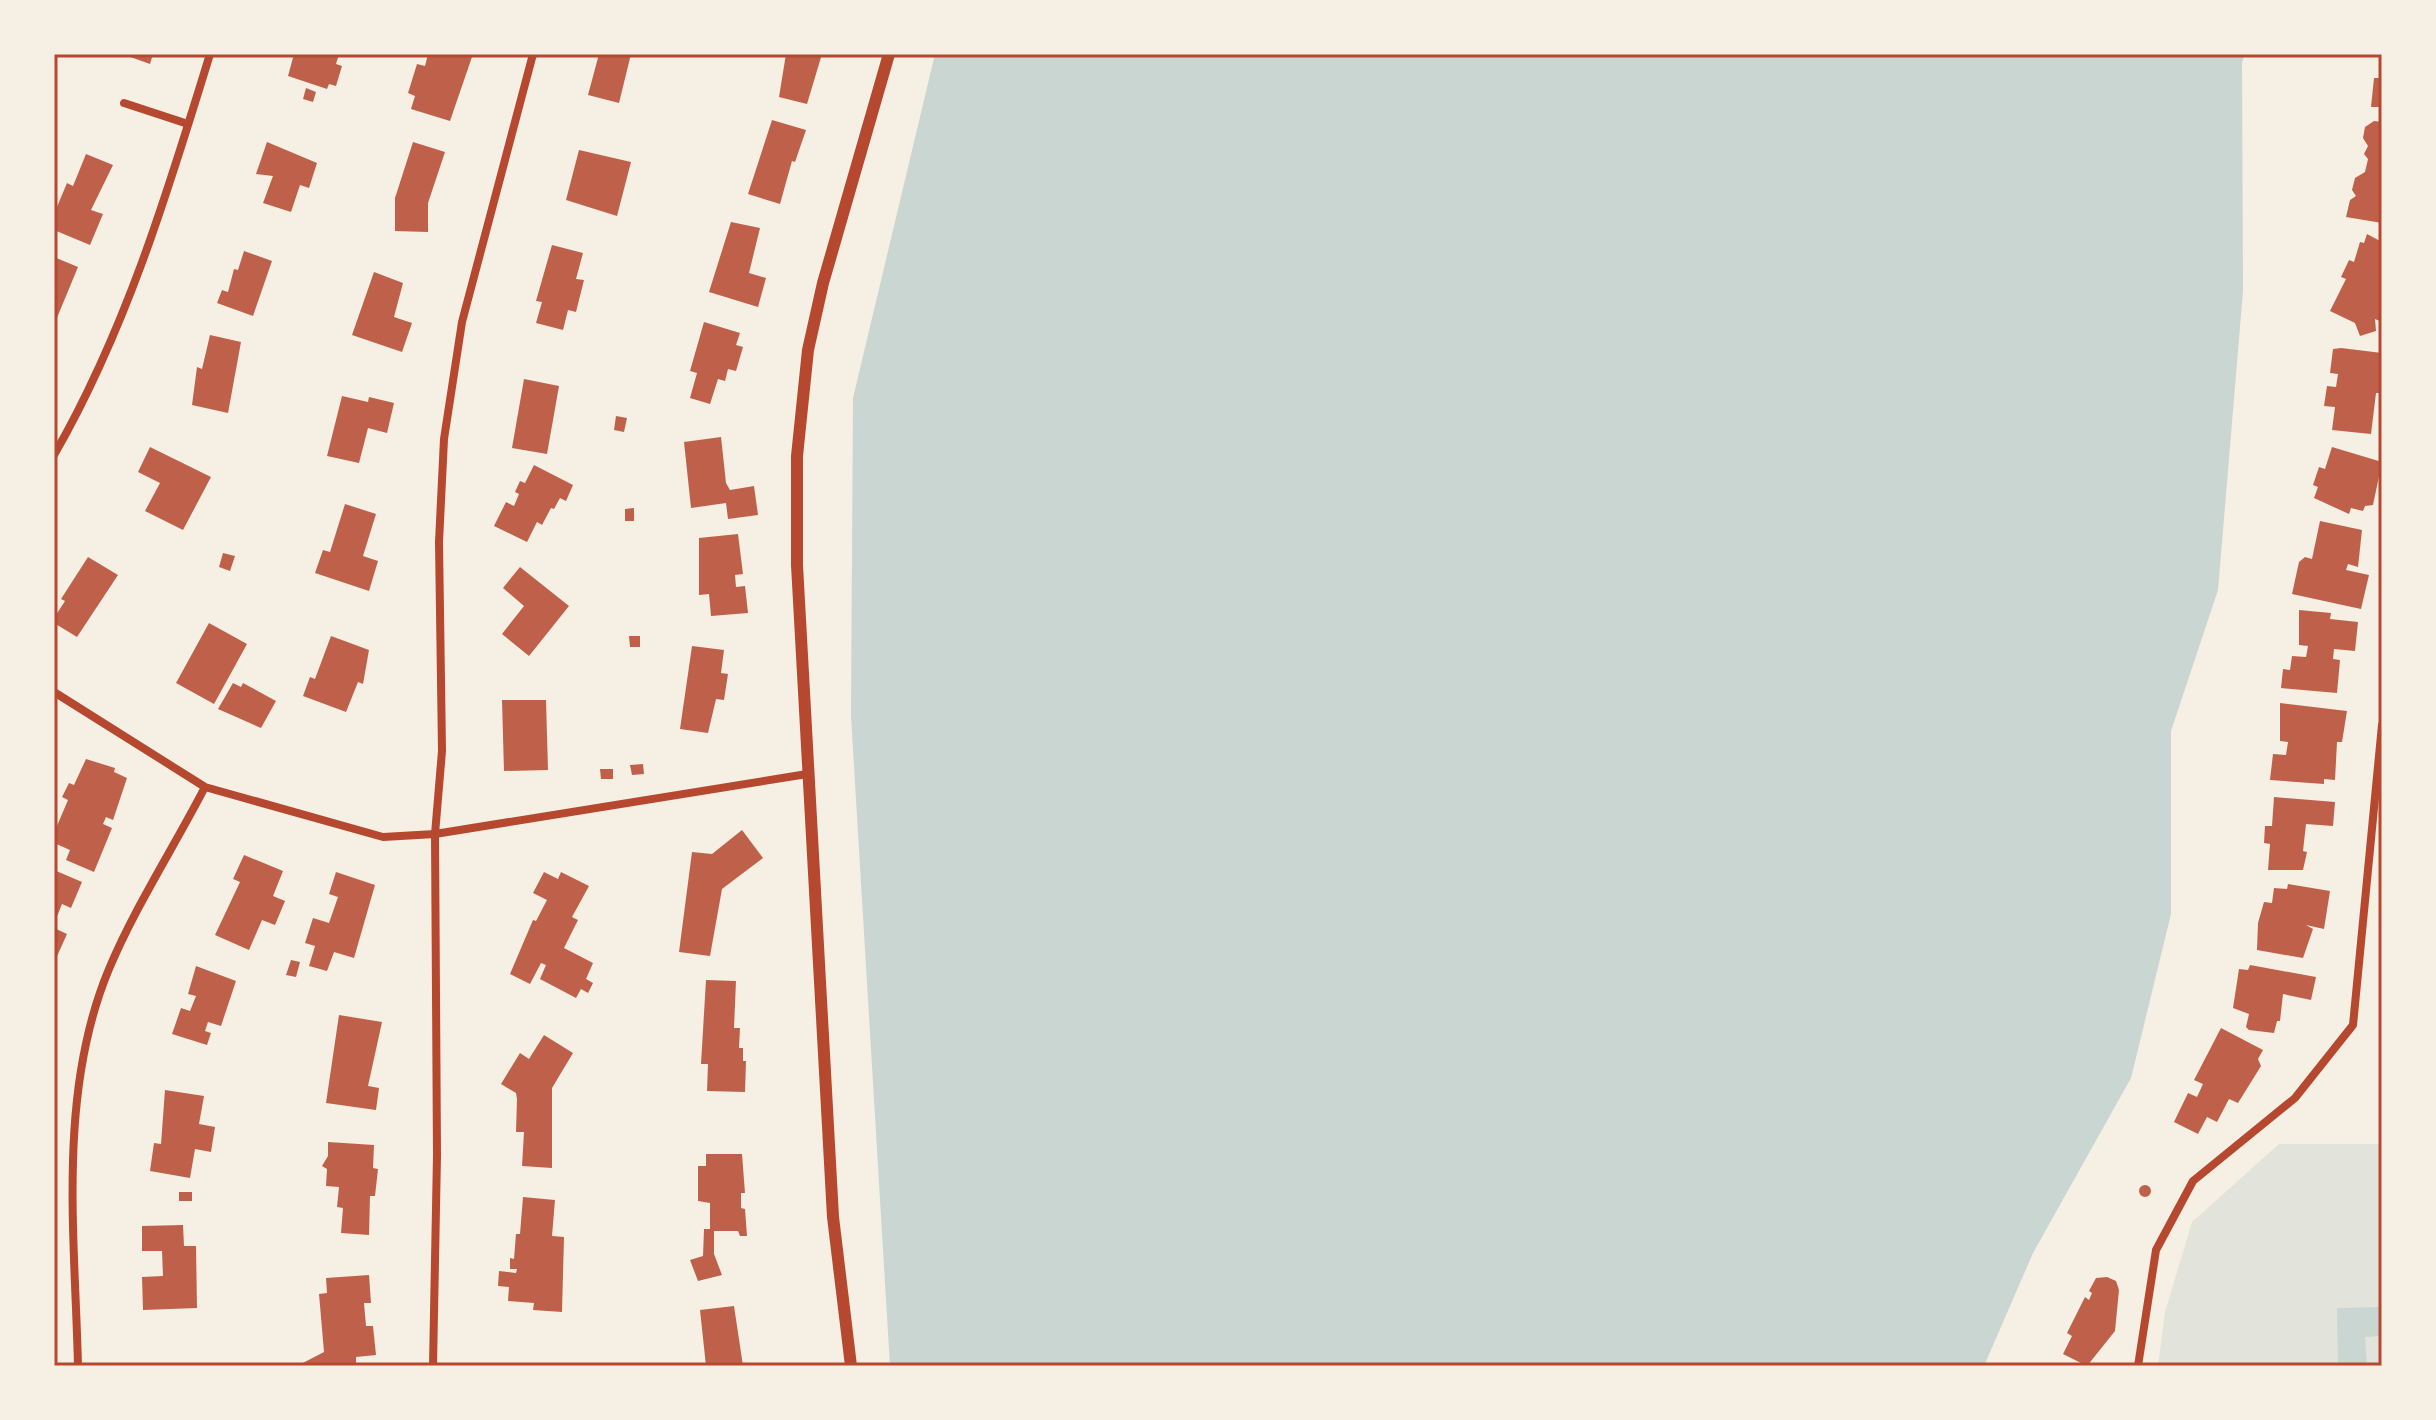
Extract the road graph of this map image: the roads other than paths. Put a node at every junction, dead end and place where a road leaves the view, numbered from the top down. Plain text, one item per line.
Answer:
1 (210, 54) edge
2 (533, 54) edge
3 (889, 54) edge
4 (124, 103) dead end
5 (188, 124) junction
6 (54, 455) edge
7 (54, 692) edge
8 (2382, 725) edge
9 (807, 774) junction
10 (205, 787) junction
11 (435, 834) junction
12 (78, 1366) edge
13 (433, 1366) edge
14 (851, 1366) edge
15 (2138, 1366) edge

1 - 5 street
2 - 11 street
3 - 9 street
4 - 5 street
5 - 6 street
7 - 10 street
8 - 15 street
9 - 11 street
9 - 14 street
10 - 11 street
10 - 12 street
11 - 13 street

